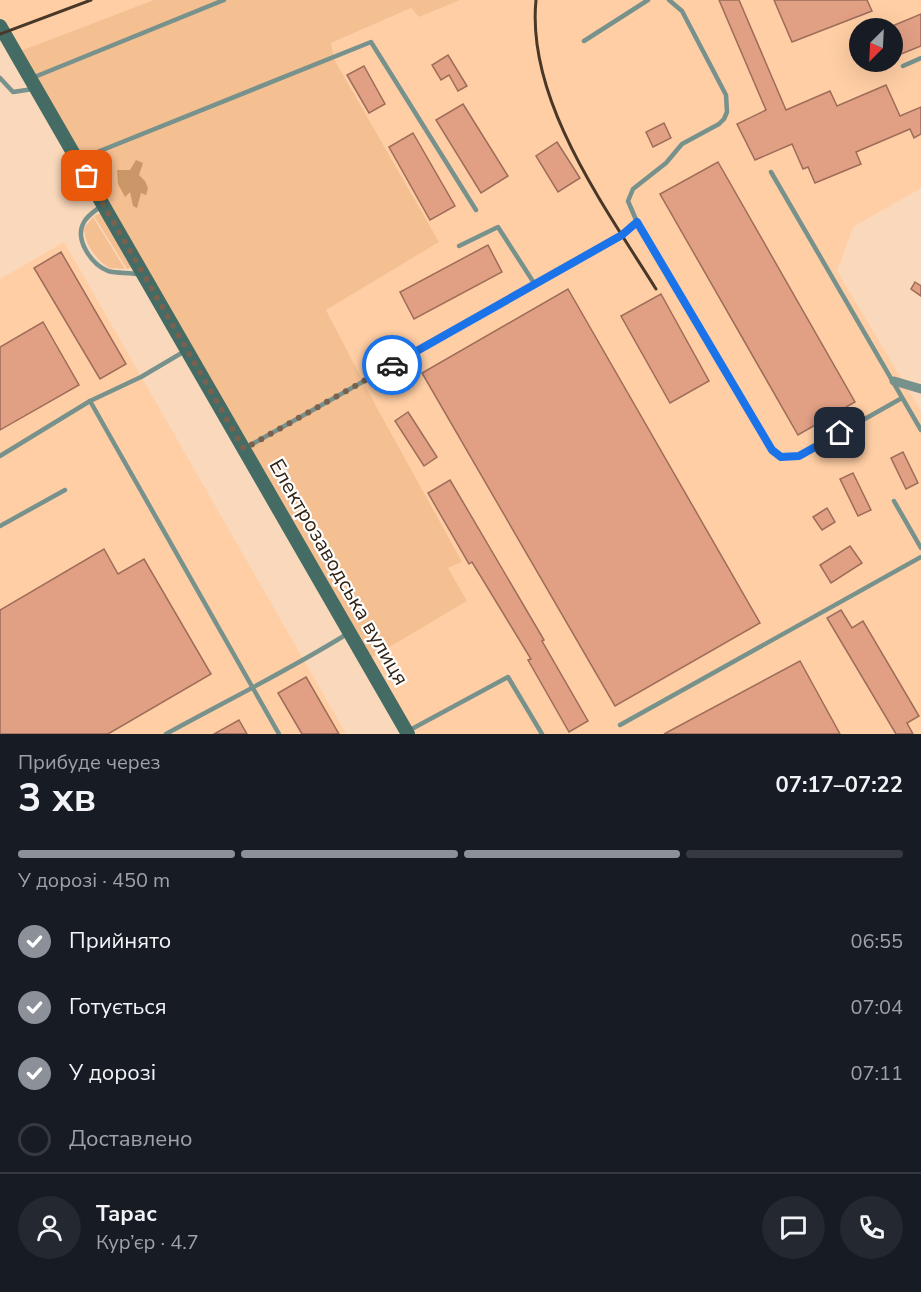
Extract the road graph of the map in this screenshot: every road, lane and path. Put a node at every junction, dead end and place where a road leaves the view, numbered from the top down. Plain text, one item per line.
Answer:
1 (224, 0) edge
2 (648, 0) edge
3 (669, 0) edge
4 (0, 26) edge
5 (584, 41) dead end
6 (921, 58) edge
7 (903, 66) dead end
8 (0, 78) edge
9 (33, 83) junction
10 (77, 160) junction
11 (771, 172) dead end
12 (104, 204) junction
13 (476, 210) dead end
14 (637, 222) junction
15 (459, 246) dead end
16 (146, 278) junction
17 (534, 284) junction
18 (187, 349) junction
19 (894, 381) junction
20 (921, 389) edge
21 (902, 398) junction
22 (90, 401) junction
23 (921, 430) edge
24 (244, 449) junction
25 (0, 456) edge
26 (65, 490) dead end
27 (894, 501) dead end
28 (0, 526) edge
29 (921, 548) edge
30 (921, 557) edge
31 (350, 633) junction
32 (251, 687) junction
33 (620, 725) dead end
34 (407, 733) edge
35 (166, 734) edge
36 (279, 734) edge
37 (542, 734) edge

1 - 9 lane
2 - 5 lane
3 - 14 lane
4 - 9 main road, Електрозаводська вулиця
6 - 7 lane
8 - 9 lane
9 - 10 main road, Електрозаводська вулиця
10 - 12 main road, Електрозаводська вулиця
10 - 13 lane
11 - 19 lane
12 - 16 main road, Електрозаводська вулиця
12 - 16 lane
14 - 17 lane
14 - 21 lane
15 - 17 lane
16 - 18 main road, Електрозаводська вулиця
17 - 24 lane
18 - 22 lane
18 - 24 main road, Електрозаводська вулиця
19 - 20 street
19 - 21 lane
21 - 23 lane
22 - 25 lane
22 - 32 lane
24 - 31 main road, Електрозаводська вулиця
26 - 28 lane
27 - 29 lane
30 - 33 lane
31 - 32 lane
31 - 34 main road, Електрозаводська вулиця
32 - 35 lane
32 - 36 lane
34 - 37 lane

